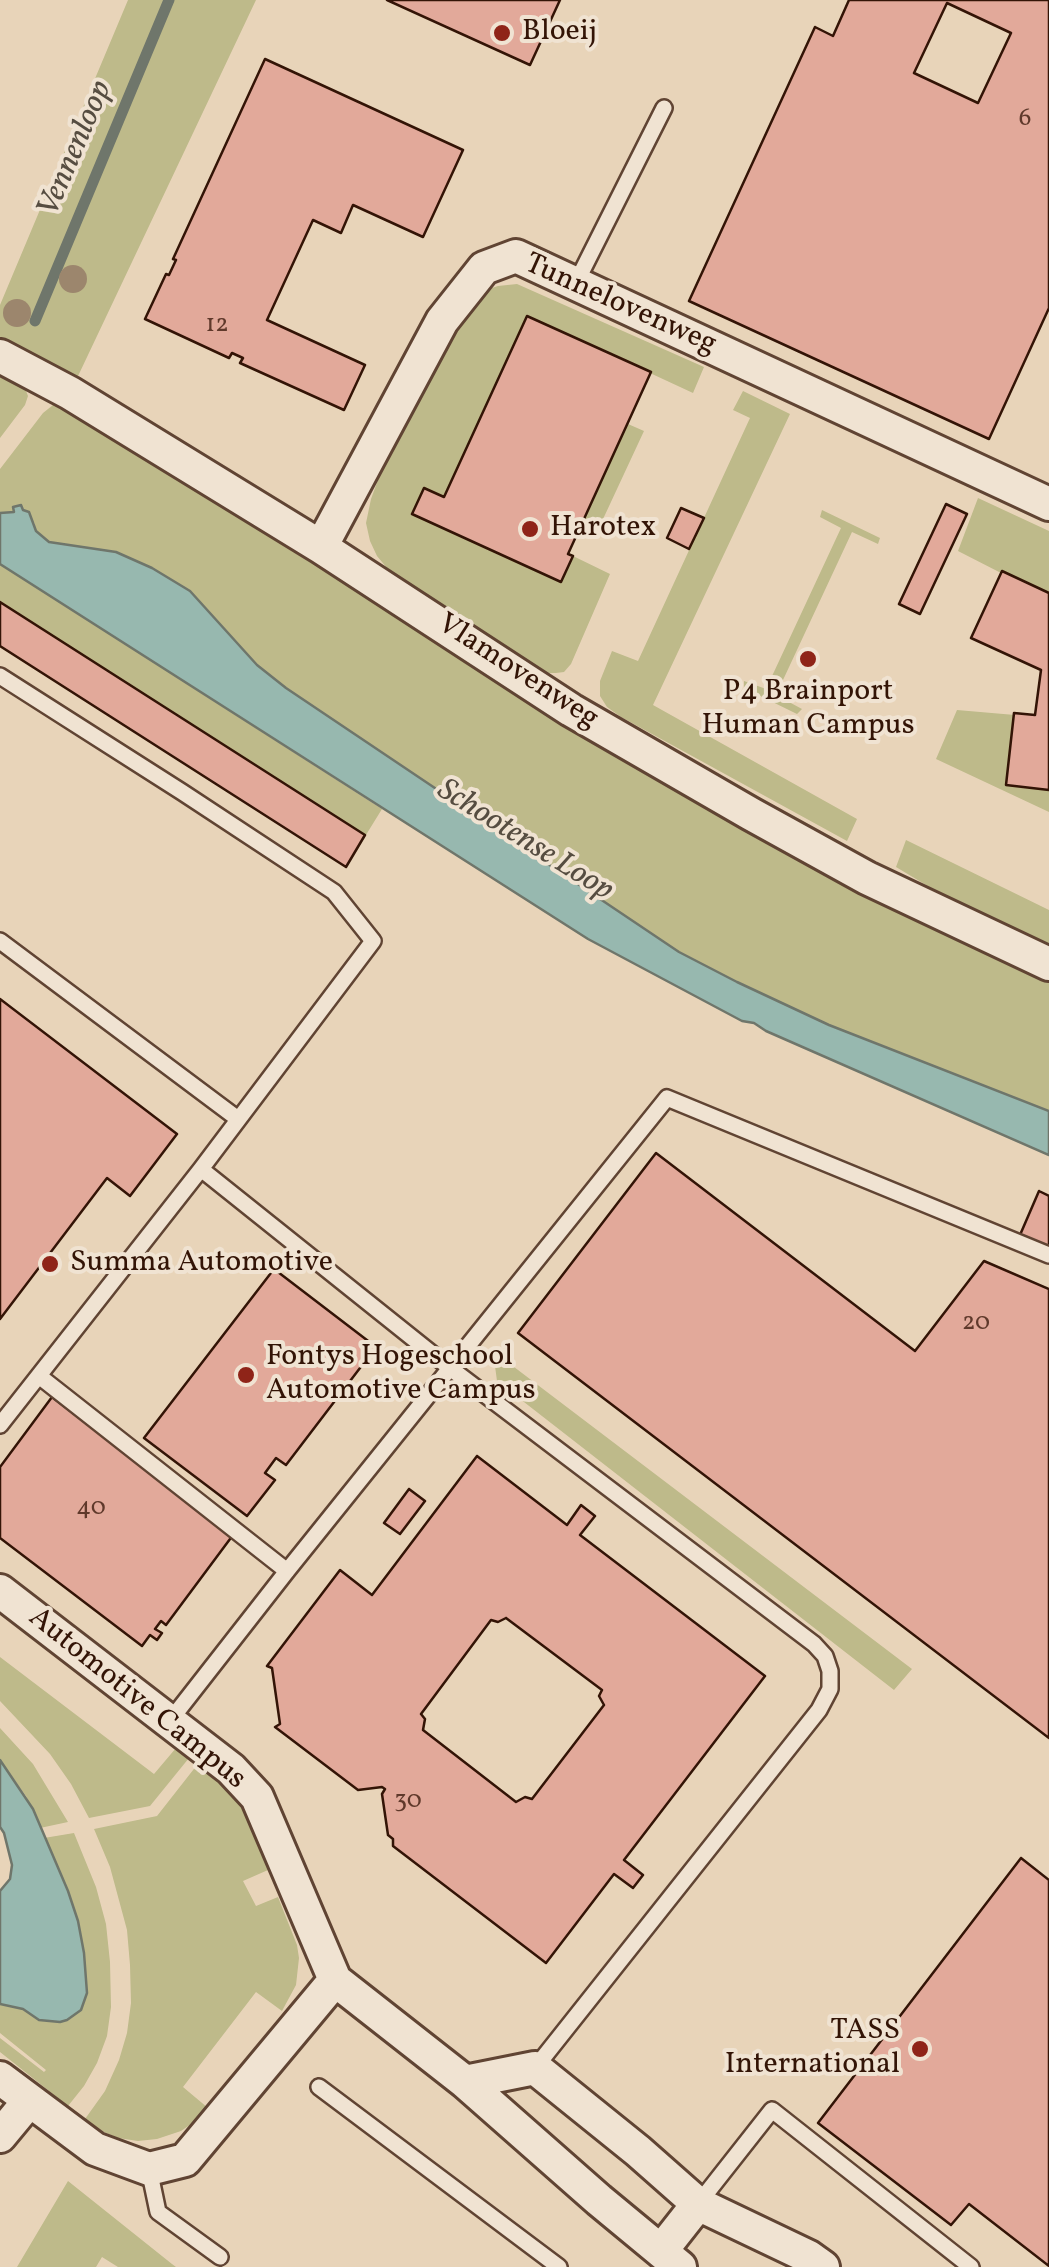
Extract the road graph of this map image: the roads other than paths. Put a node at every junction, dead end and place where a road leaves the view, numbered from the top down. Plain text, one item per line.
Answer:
1 (664, 108) dead end
2 (576, 285) junction
3 (0, 356) edge
4 (1049, 504) edge
5 (321, 547) junction
6 (0, 676) edge
7 (0, 941) edge
8 (1049, 964) edge
9 (238, 1120) junction
10 (201, 1169) junction
11 (1049, 1255) edge
12 (450, 1368) junction
13 (39, 1376) junction
14 (0, 1425) edge
15 (287, 1570) junction
16 (0, 1591) edge
17 (169, 1722) junction
18 (334, 1980) junction
19 (535, 2068) junction
20 (0, 2078) edge
21 (465, 2082) junction
22 (320, 2087) dead end
23 (29, 2100) junction
24 (0, 2136) edge
25 (148, 2169) junction
26 (698, 2204) junction
27 (220, 2258) dead end
28 (671, 2259) edge
29 (558, 2267) edge
30 (823, 2267) edge
31 (971, 2267) edge

1 - 2 lane
2 - 4 street, Tunnelovenweg
2 - 5 street, Tunnelovenweg
3 - 5 street, Vlamovenweg
5 - 8 street, Vlamovenweg
6 - 9 lane
7 - 9 lane
9 - 10 lane
10 - 12 lane
10 - 13 lane
11 - 12 lane
12 - 15 lane
12 - 19 lane
13 - 14 lane
13 - 15 lane
15 - 17 lane
16 - 17 street, Automotive Campus
17 - 18 street, Automotive Campus
18 - 21 street, Automotive Campus
18 - 25 street
19 - 21 street
19 - 26 street
20 - 23 street
21 - 28 street, Automotive Campus
22 - 29 lane
23 - 24 street
23 - 25 street
25 - 27 lane
26 - 28 street, Automotive Campus
26 - 30 street
26 - 31 lane

